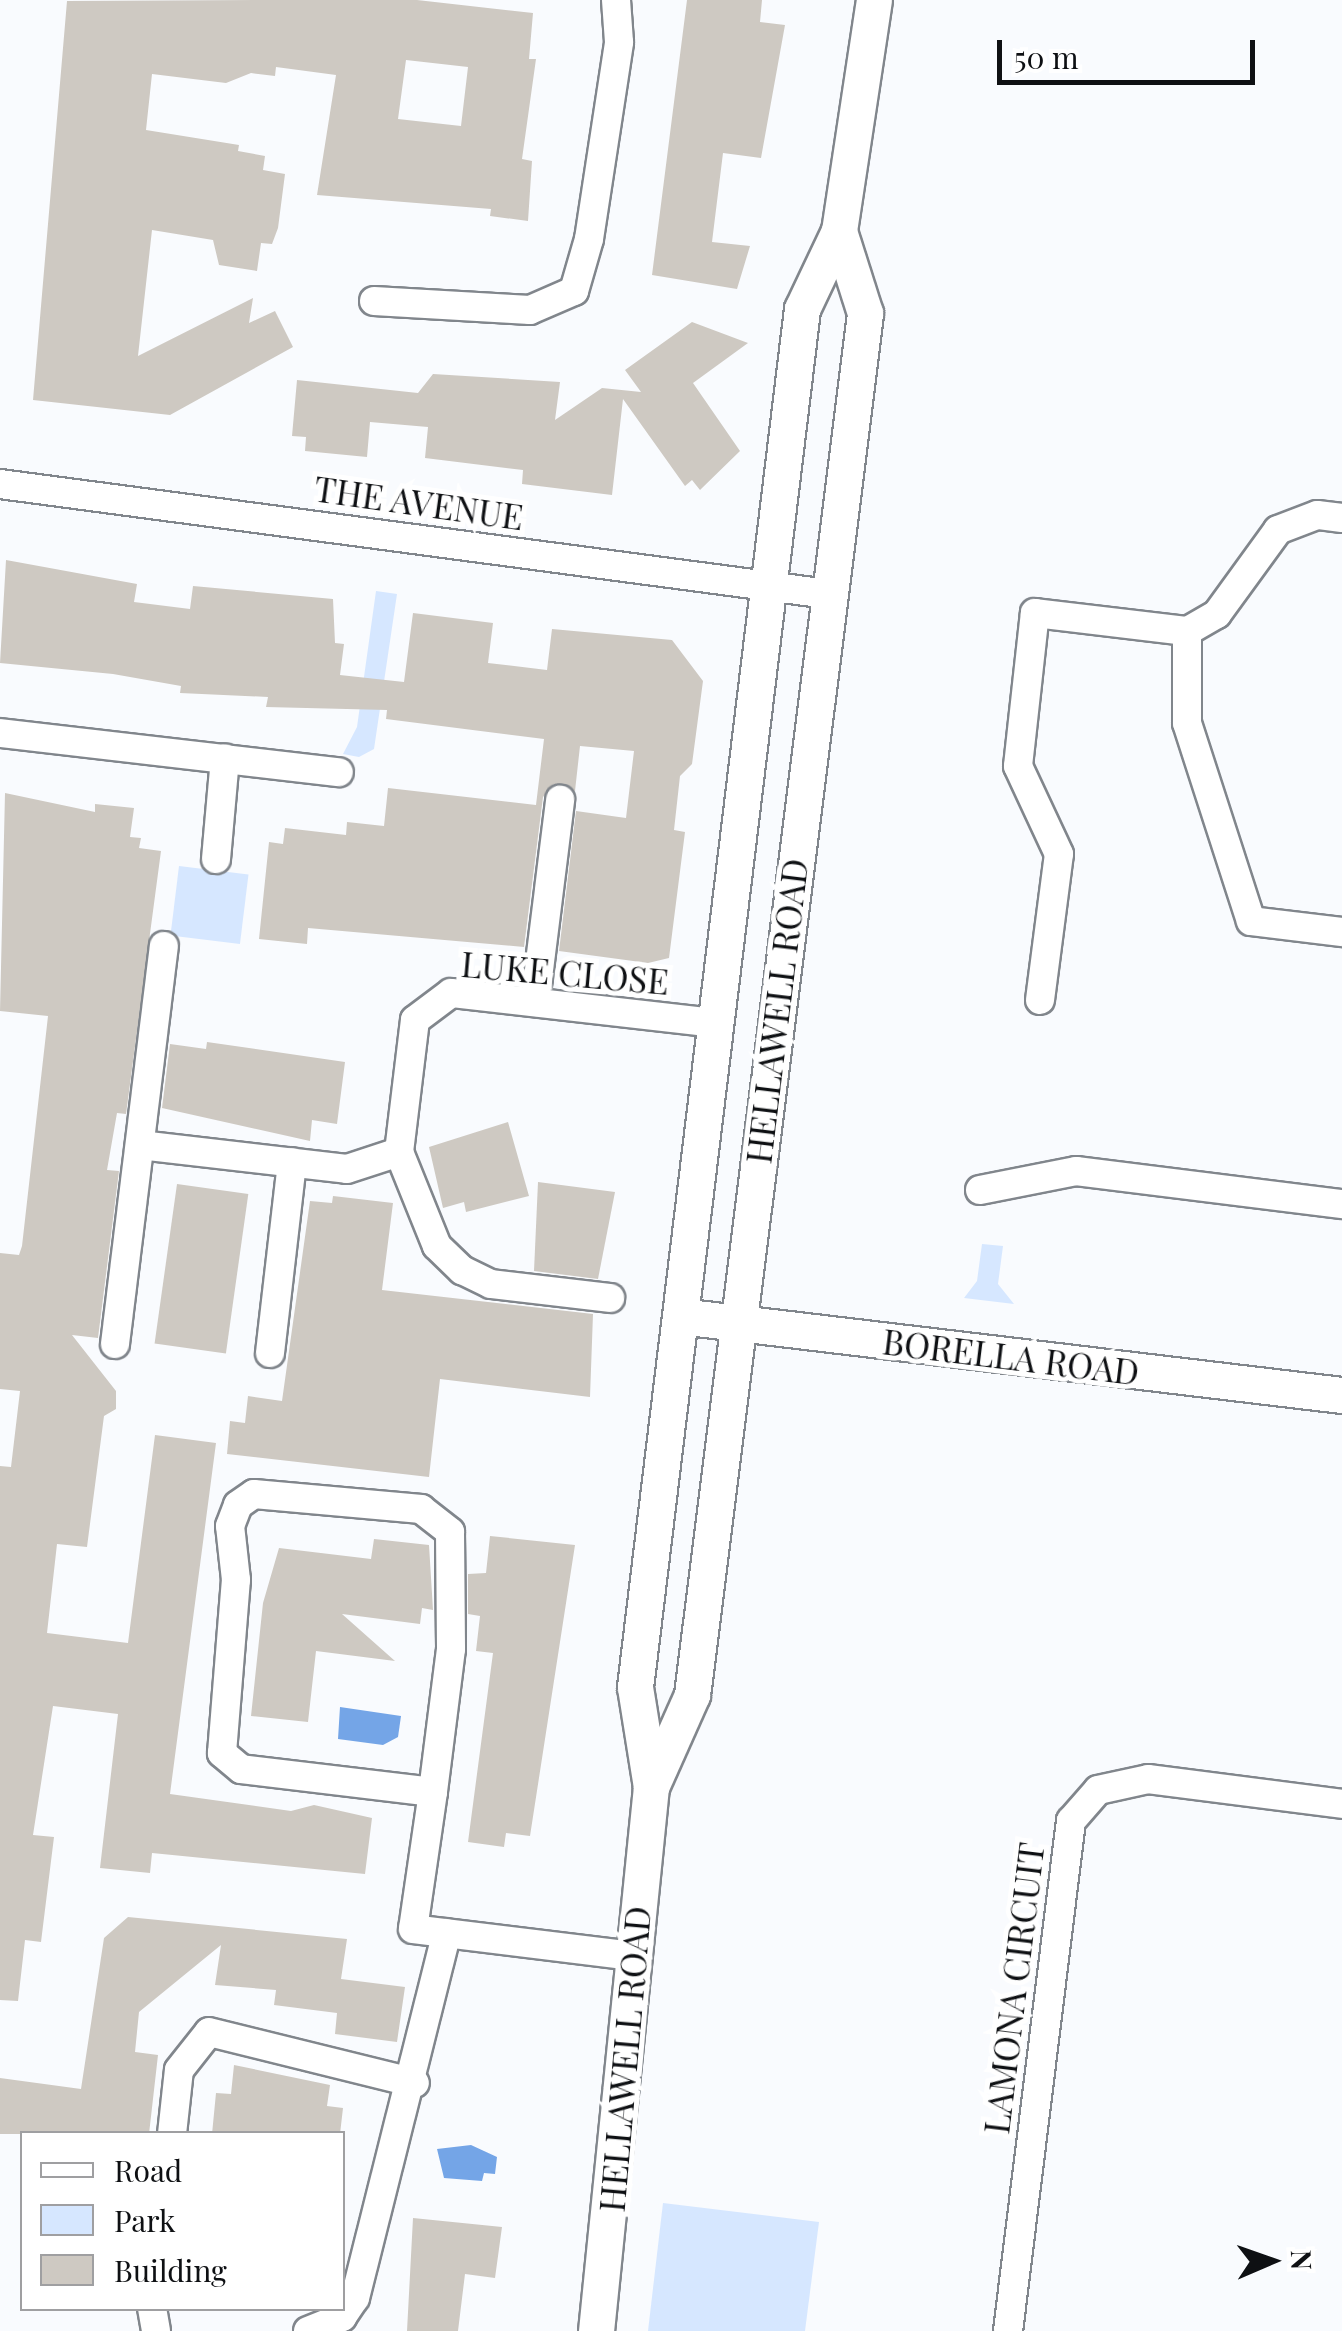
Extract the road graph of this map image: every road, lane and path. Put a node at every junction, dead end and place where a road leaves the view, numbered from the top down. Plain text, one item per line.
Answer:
1 (616, 0) edge
2 (874, 0) edge
3 (839, 231) junction
4 (374, 302) dead end
5 (0, 484) edge
6 (1342, 518) edge
7 (770, 586) junction
8 (828, 594) junction
9 (1187, 631) junction
10 (0, 733) edge
11 (225, 758) junction
12 (339, 772) dead end
13 (560, 800) dead end
14 (216, 858) dead end
15 (1342, 932) edge
16 (164, 946) dead end
17 (1040, 1000) dead end
18 (535, 1002) junction
19 (715, 1022) junction
20 (140, 1145) junction
21 (399, 1152) junction
22 (292, 1162) junction
23 (980, 1190) dead end
24 (1342, 1204) edge
25 (610, 1298) dead end
26 (680, 1316) junction
27 (738, 1324) junction
28 (116, 1344) dead end
29 (270, 1353) dead end
30 (1342, 1395) edge
31 (651, 1787) junction
32 (433, 1792) junction
33 (1342, 1804) edge
34 (448, 1934) junction
35 (633, 1956) junction
36 (415, 2083) junction
37 (172, 2131) edge
38 (308, 2331) edge
39 (596, 2331) edge
40 (1008, 2331) edge

1 - 4 street
2 - 3 street, HELLAWELL ROAD
3 - 7 street, HELLAWELL ROAD
3 - 8 street, HELLAWELL ROAD
5 - 7 street, THE AVENUE
6 - 9 street
7 - 8 street, THE AVENUE
7 - 19 street, HELLAWELL ROAD
8 - 27 street, HELLAWELL ROAD
9 - 15 street
9 - 17 street
10 - 11 street
11 - 12 street
11 - 14 street
13 - 18 street
16 - 20 street
18 - 19 street, LUKE CLOSE
18 - 21 street, LUKE CLOSE
19 - 26 street, HELLAWELL ROAD
20 - 22 street
20 - 28 street
21 - 22 street
21 - 25 street
22 - 29 street
23 - 24 street
26 - 27 street, BORELLA ROAD
26 - 31 street, HELLAWELL ROAD
27 - 30 street, BORELLA ROAD
27 - 31 street, HELLAWELL ROAD
31 - 35 street, HELLAWELL ROAD
32 - 32 street
32 - 34 street
33 - 40 street, LAMONA CIRCUIT
34 - 35 street
34 - 36 street
35 - 39 street, HELLAWELL ROAD
36 - 37 street
36 - 38 street

